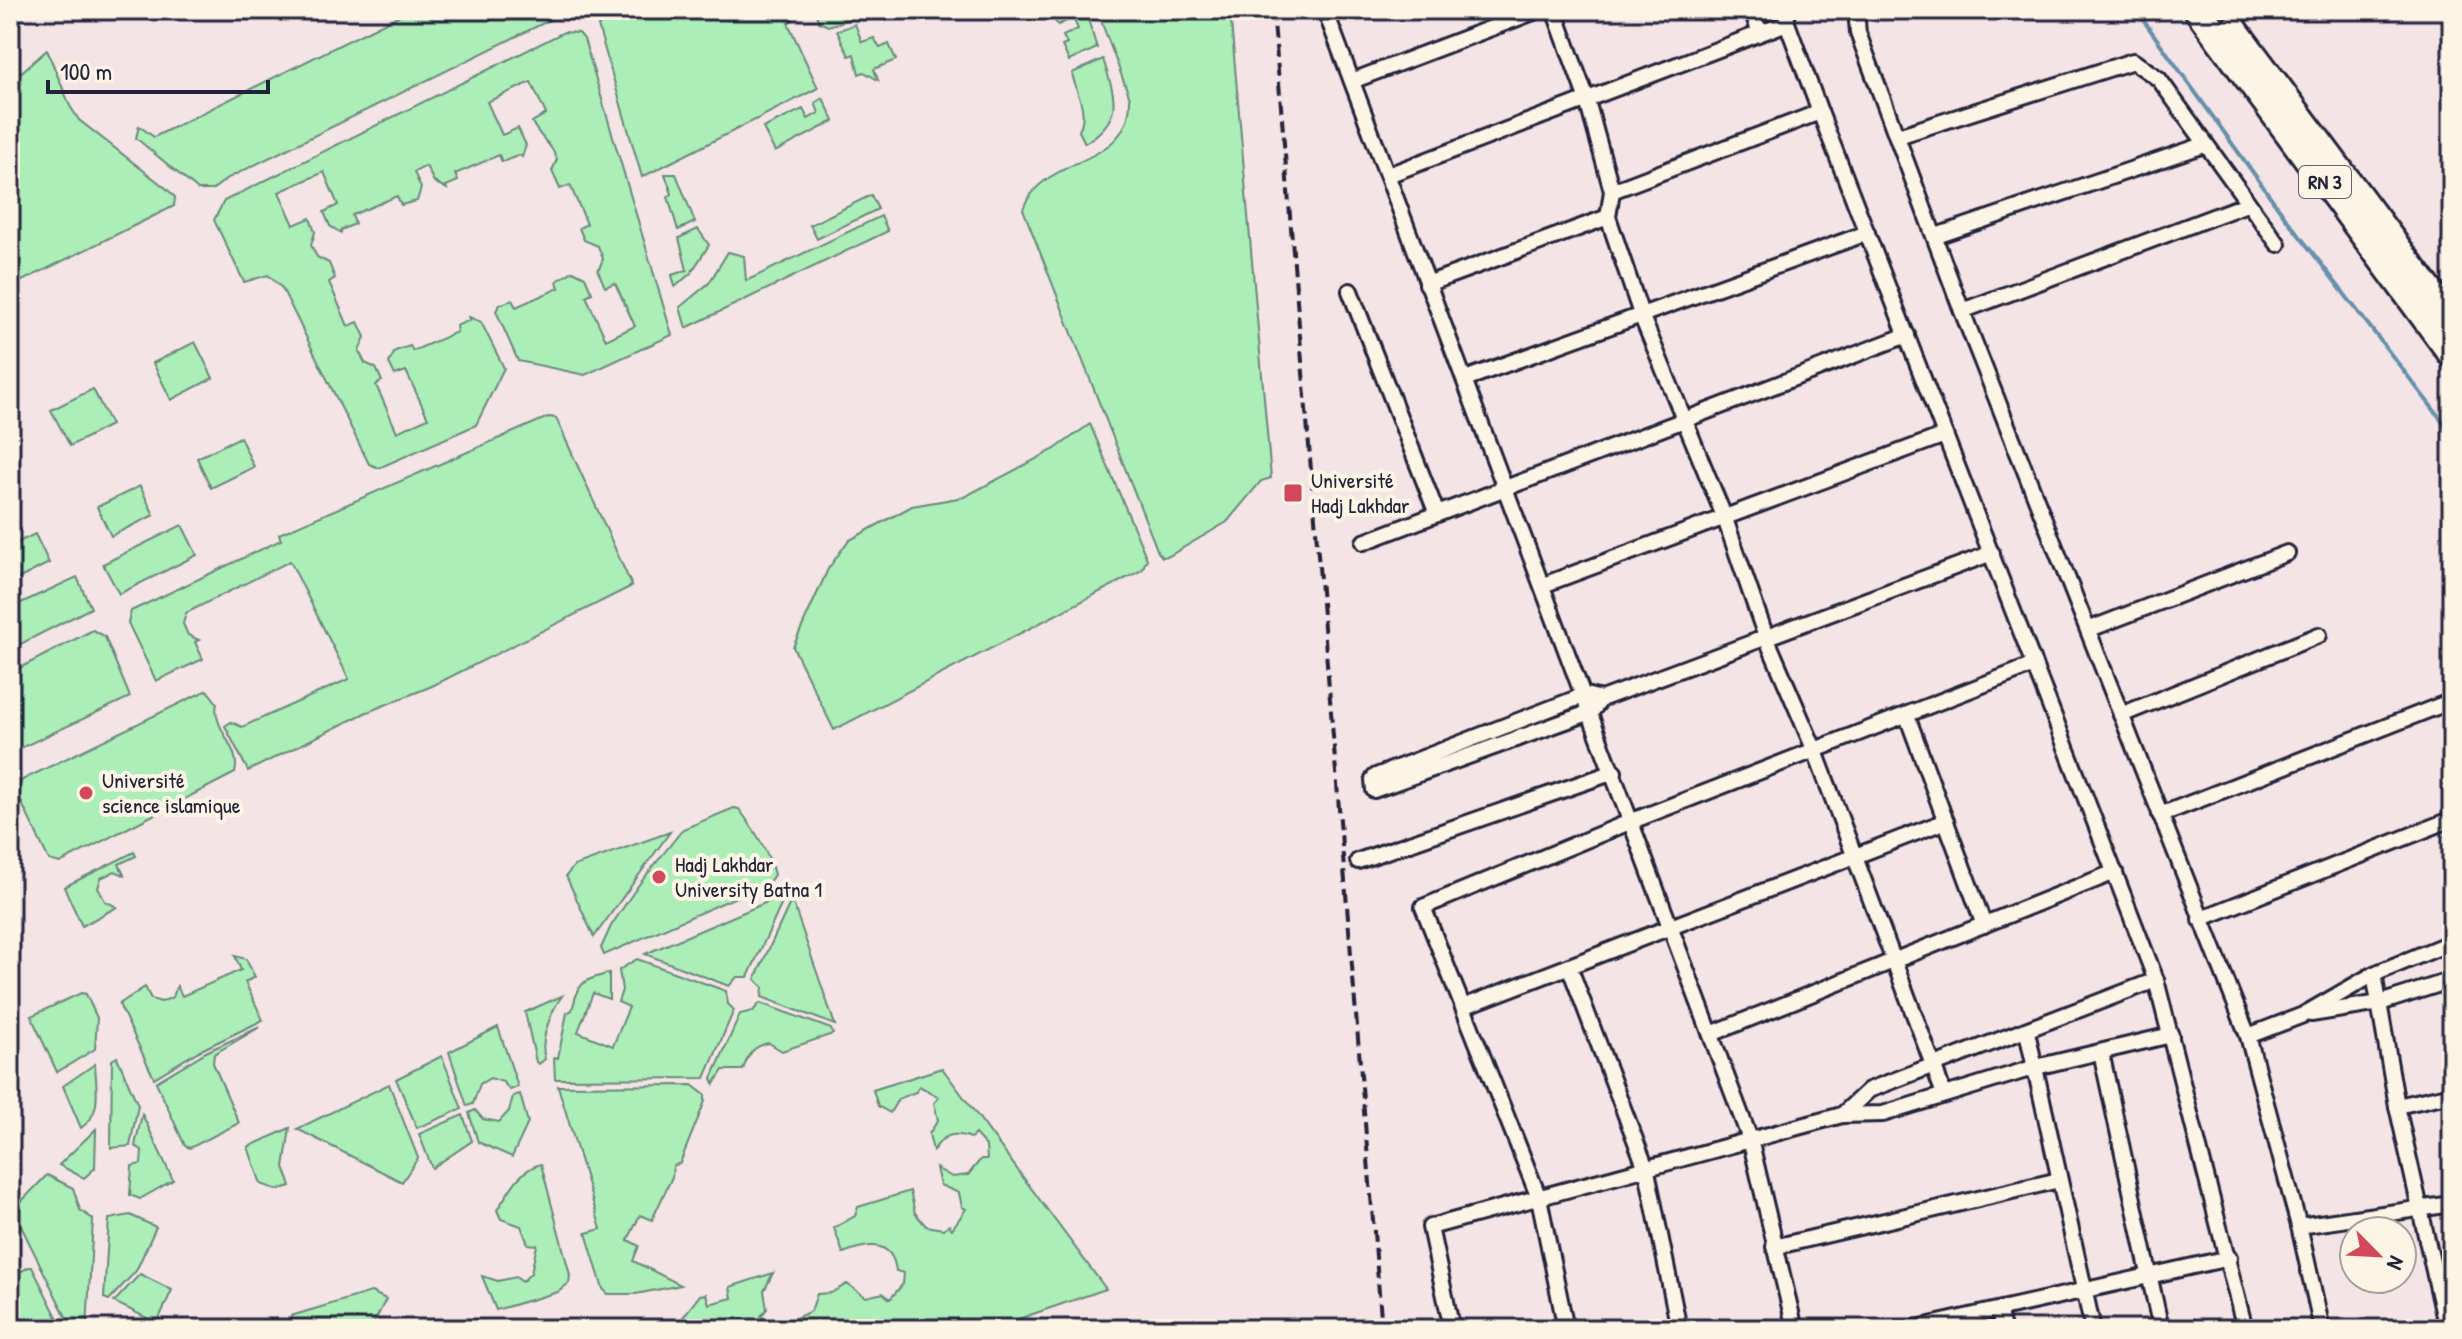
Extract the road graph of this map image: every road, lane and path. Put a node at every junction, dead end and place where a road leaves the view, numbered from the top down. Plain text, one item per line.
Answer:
1 (1325, 10) edge
2 (1539, 10) edge
3 (1554, 10) edge
4 (1752, 10) edge
5 (1856, 10) edge
6 (2198, 10) edge
7 (2220, 10) edge
8 (1787, 16) edge
9 (1759, 31) junction
10 (1352, 81) junction
11 (1586, 97) junction
12 (1820, 112) junction
13 (1898, 136) junction
14 (2204, 145) junction
15 (1388, 175) junction
16 (1612, 191) junction
17 (2247, 204) junction
18 (1608, 217) junction
19 (1867, 233) junction
20 (1936, 236) junction
21 (2278, 244) dead end
22 (1427, 284) junction
23 (1350, 291) dead end
24 (1962, 311) junction
25 (1642, 317) junction
26 (2452, 321) edge
27 (1907, 335) junction
28 (2452, 354) edge
29 (1465, 379) junction
30 (1684, 418) junction
31 (1945, 435) junction
32 (1506, 487) junction
33 (1437, 514) junction
34 (1724, 516) junction
35 (1364, 542) dead end
36 (1992, 553) junction
37 (2287, 553) dead end
38 (1543, 585) junction
39 (2090, 629) junction
40 (2319, 635) dead end
41 (1766, 637) junction
42 (2034, 665) junction
43 (1585, 695) junction
44 (1601, 699) junction
45 (2449, 702) dead end
46 (1591, 712) junction
47 (2121, 715) junction
48 (1907, 716) junction
49 (1815, 751) junction
50 (1614, 772) junction
51 (2160, 815) junction
52 (2452, 819) edge
53 (1632, 821) junction
54 (1946, 821) junction
55 (1855, 856) junction
56 (1358, 861) dead end
57 (2115, 872) junction
58 (2200, 919) junction
59 (1984, 925) junction
60 (1672, 927) junction
61 (2452, 942) edge
62 (1894, 959) junction
63 (1569, 966) junction
64 (2374, 974) junction
65 (2156, 980) junction
66 (2452, 980) edge
67 (2380, 1003) junction
68 (1463, 1007) junction
69 (2303, 1015) junction
70 (2027, 1032) junction
71 (1711, 1034) junction
72 (2171, 1035) junction
73 (2248, 1036) junction
74 (2101, 1052) junction
75 (1934, 1064) junction
76 (2036, 1067) junction
77 (1944, 1094) junction
78 (2452, 1094) edge
79 (2397, 1106) junction
80 (1842, 1115) junction
81 (1750, 1139) junction
82 (1647, 1171) junction
83 (2059, 1180) junction
84 (1539, 1198) junction
85 (2452, 1204) edge
86 (2419, 1210) junction
87 (2299, 1226) junction
88 (1774, 1247) junction
89 (2229, 1258) junction
90 (2150, 1277) junction
91 (2085, 1293) junction
92 (1999, 1312) junction
93 (2448, 1319) edge
94 (1452, 1329) edge
95 (1566, 1329) edge
96 (1679, 1329) edge
97 (1795, 1329) edge
98 (1912, 1329) edge
99 (2003, 1329) edge
100 (2093, 1329) edge
101 (2161, 1329) edge
102 (2245, 1329) edge
103 (2322, 1329) edge

1 - 10 street
2 - 10 street
3 - 11 street
4 - 9 street
5 - 13 street
6 - 28 highway, RN 3
7 - 26 highway, RN 3
8 - 9 street
8 - 12 street
9 - 11 street
10 - 15 street
11 - 15 street
11 - 16 street
12 - 16 street
12 - 19 street
13 - 14 street
13 - 20 street
14 - 17 street
14 - 20 street
15 - 22 street
16 - 18 street
17 - 21 street
17 - 24 street
18 - 22 street
18 - 25 street
19 - 25 street
19 - 27 street
20 - 24 street
22 - 29 street
23 - 33 street
24 - 39 street
25 - 29 street
25 - 30 street
27 - 30 street
27 - 31 street
29 - 32 street
30 - 32 street
30 - 34 street
31 - 34 street
31 - 36 street
32 - 33 street
32 - 38 street
33 - 35 street
34 - 38 street
34 - 41 street
36 - 41 street
36 - 42 street
37 - 39 street
38 - 43 street
39 - 47 street
40 - 47 street
41 - 44 street
41 - 49 street
42 - 48 street
42 - 57 street
43 - 44 street
43 - 46 street
43 - 46 street
44 - 46 street
45 - 51 street
46 - 50 street
47 - 51 street
48 - 49 street
48 - 54 street
49 - 53 street
49 - 55 street
50 - 53 street
50 - 56 street
51 - 58 street
52 - 58 street
53 - 60 street
53 - 68 street
54 - 55 street
54 - 59 street
55 - 60 street
55 - 62 street
57 - 59 street
57 - 65 street
58 - 73 street
59 - 62 street
60 - 63 street
60 - 71 street
61 - 64 street
62 - 71 street
62 - 75 street
63 - 68 street
63 - 82 street
64 - 67 street
64 - 69 street
65 - 70 street
65 - 72 street
66 - 67 street
67 - 69 street
67 - 79 street
68 - 84 street
69 - 73 street
70 - 75 street
70 - 76 street
71 - 81 street
72 - 74 street
72 - 89 street
73 - 87 street
74 - 76 street
74 - 90 street
75 - 77 street
75 - 80 street
76 - 77 street
76 - 83 street
77 - 80 street
78 - 79 street
79 - 86 street
80 - 81 street
81 - 82 street
81 - 88 street
82 - 84 street
82 - 96 street
83 - 88 street
83 - 91 street
84 - 94 street
84 - 95 street
85 - 86 street
86 - 87 street
86 - 93 street
87 - 103 street
88 - 97 street
89 - 90 street
89 - 102 street
90 - 91 street
90 - 101 street
91 - 92 street
91 - 100 street
92 - 98 street
92 - 99 street

